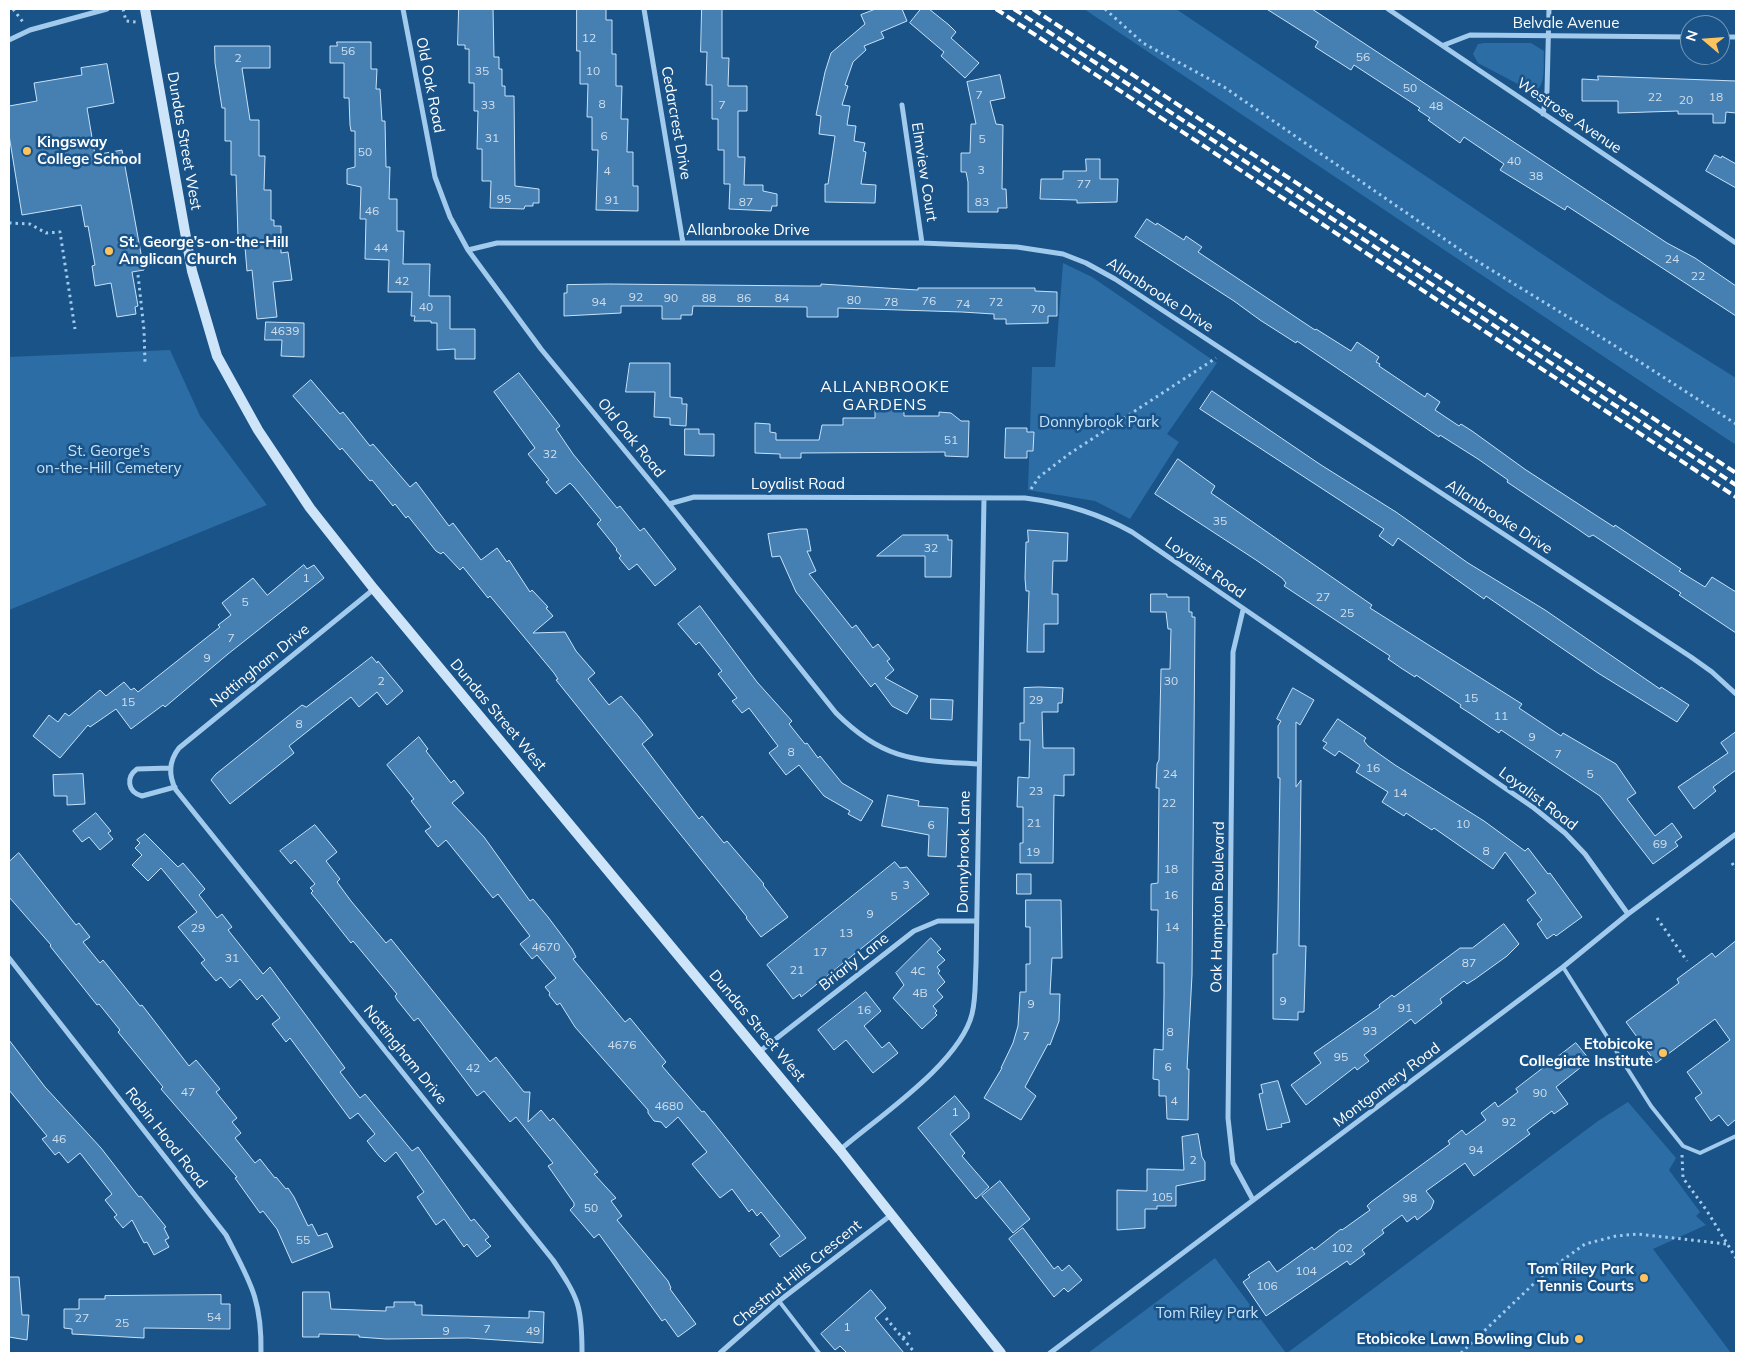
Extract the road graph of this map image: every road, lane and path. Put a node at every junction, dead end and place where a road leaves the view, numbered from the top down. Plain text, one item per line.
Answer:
1 (13, 9) edge
2 (107, 9) edge
3 (123, 9) edge
4 (145, 9) edge
5 (403, 9) edge
6 (644, 9) edge
7 (1105, 9) edge
8 (1388, 9) edge
9 (1549, 9) edge
10 (126, 21) dead end
11 (30, 30) junction
12 (1549, 35) junction
13 (1680, 36) edge
14 (9, 40) edge
15 (1444, 45) junction
16 (902, 105) dead end
17 (1543, 114) junction
18 (9, 223) edge
19 (1736, 242) edge
20 (683, 243) junction
21 (922, 243) junction
22 (468, 250) junction
23 (138, 275) dead end
24 (75, 329) dead end
25 (1224, 352) junction
26 (145, 363) dead end
27 (1736, 424) edge
28 (984, 498) junction
29 (1025, 498) junction
30 (669, 504) junction
31 (374, 589) junction
32 (1243, 610) junction
33 (1736, 694) edge
34 (978, 764) junction
35 (170, 768) junction
36 (175, 787) junction
37 (1736, 834) edge
38 (1732, 863) dead end
39 (1736, 869) edge
40 (1628, 914) junction
41 (1657, 918) dead end
42 (976, 921) junction
43 (9, 958) edge
44 (1687, 961) dead end
45 (1563, 967) junction
46 (759, 1052) junction
47 (1736, 1136) edge
48 (1683, 1146) junction
49 (840, 1150) junction
50 (1253, 1200) junction
51 (891, 1216) junction
52 (1726, 1244) junction
53 (1736, 1258) edge
54 (779, 1301) junction
55 (886, 1318) dead end
56 (912, 1331) dead end
57 (903, 1338) junction
58 (261, 1353) edge
59 (582, 1353) edge
60 (720, 1353) edge
61 (819, 1353) edge
62 (915, 1353) edge
63 (1001, 1353) edge
64 (1050, 1353) edge
65 (1461, 1353) edge

1 - 11 path
2 - 11 street
3 - 10 path
4 - 31 main road, Dundas Street West
5 - 22 street, Old Oak Road
6 - 20 street, Cedarcrest Drive
7 - 27 path
8 - 15 street, Westrose Avenue
9 - 12 street
11 - 14 street
12 - 13 street, Belvale Avenue
12 - 15 street, Belvale Avenue
12 - 17 street
15 - 17 street, Westrose Avenue
16 - 21 street, Elmview Court
17 - 19 street, Westrose Avenue
18 - 24 path
20 - 21 street, Allanbrooke Drive
20 - 22 street, Allanbrooke Drive
21 - 25 street, Allanbrooke Drive
22 - 30 street, Old Oak Road
23 - 26 path
25 - 29 path
25 - 33 street, Allanbrooke Drive
28 - 29 street, Loyalist Road
28 - 30 street, Loyalist Road
28 - 34 street, Donnybrook Lane
29 - 32 street, Loyalist Road
30 - 34 street, Old Oak Road
31 - 35 street, Nottingham Drive
31 - 46 main road, Dundas Street West
32 - 40 street, Loyalist Road
32 - 50 street, Oak Hampton Boulevard
34 - 42 street, Donnybrook Lane
35 - 36 street, Nottingham Drive
35 - 36 street
36 - 59 street, Nottingham Drive
37 - 40 street, Montgomery Road
38 - 39 path
40 - 45 street, Montgomery Road
41 - 44 path
42 - 46 street, Briarly Lane
42 - 49 street, Donnybrook Lane
43 - 58 street, Robin Hood Road
45 - 48 lane
45 - 50 street, Montgomery Road
46 - 49 main road, Dundas Street West
47 - 48 lane
48 - 52 path
49 - 51 main road, Dundas Street West
50 - 64 street, Montgomery Road
51 - 54 street, Chestnut Hills Crescent
51 - 63 main road, Dundas Street West
52 - 53 path
52 - 65 path
54 - 60 street, Chestnut Hills Crescent
54 - 61 lane
55 - 57 path
56 - 57 path
57 - 62 path

